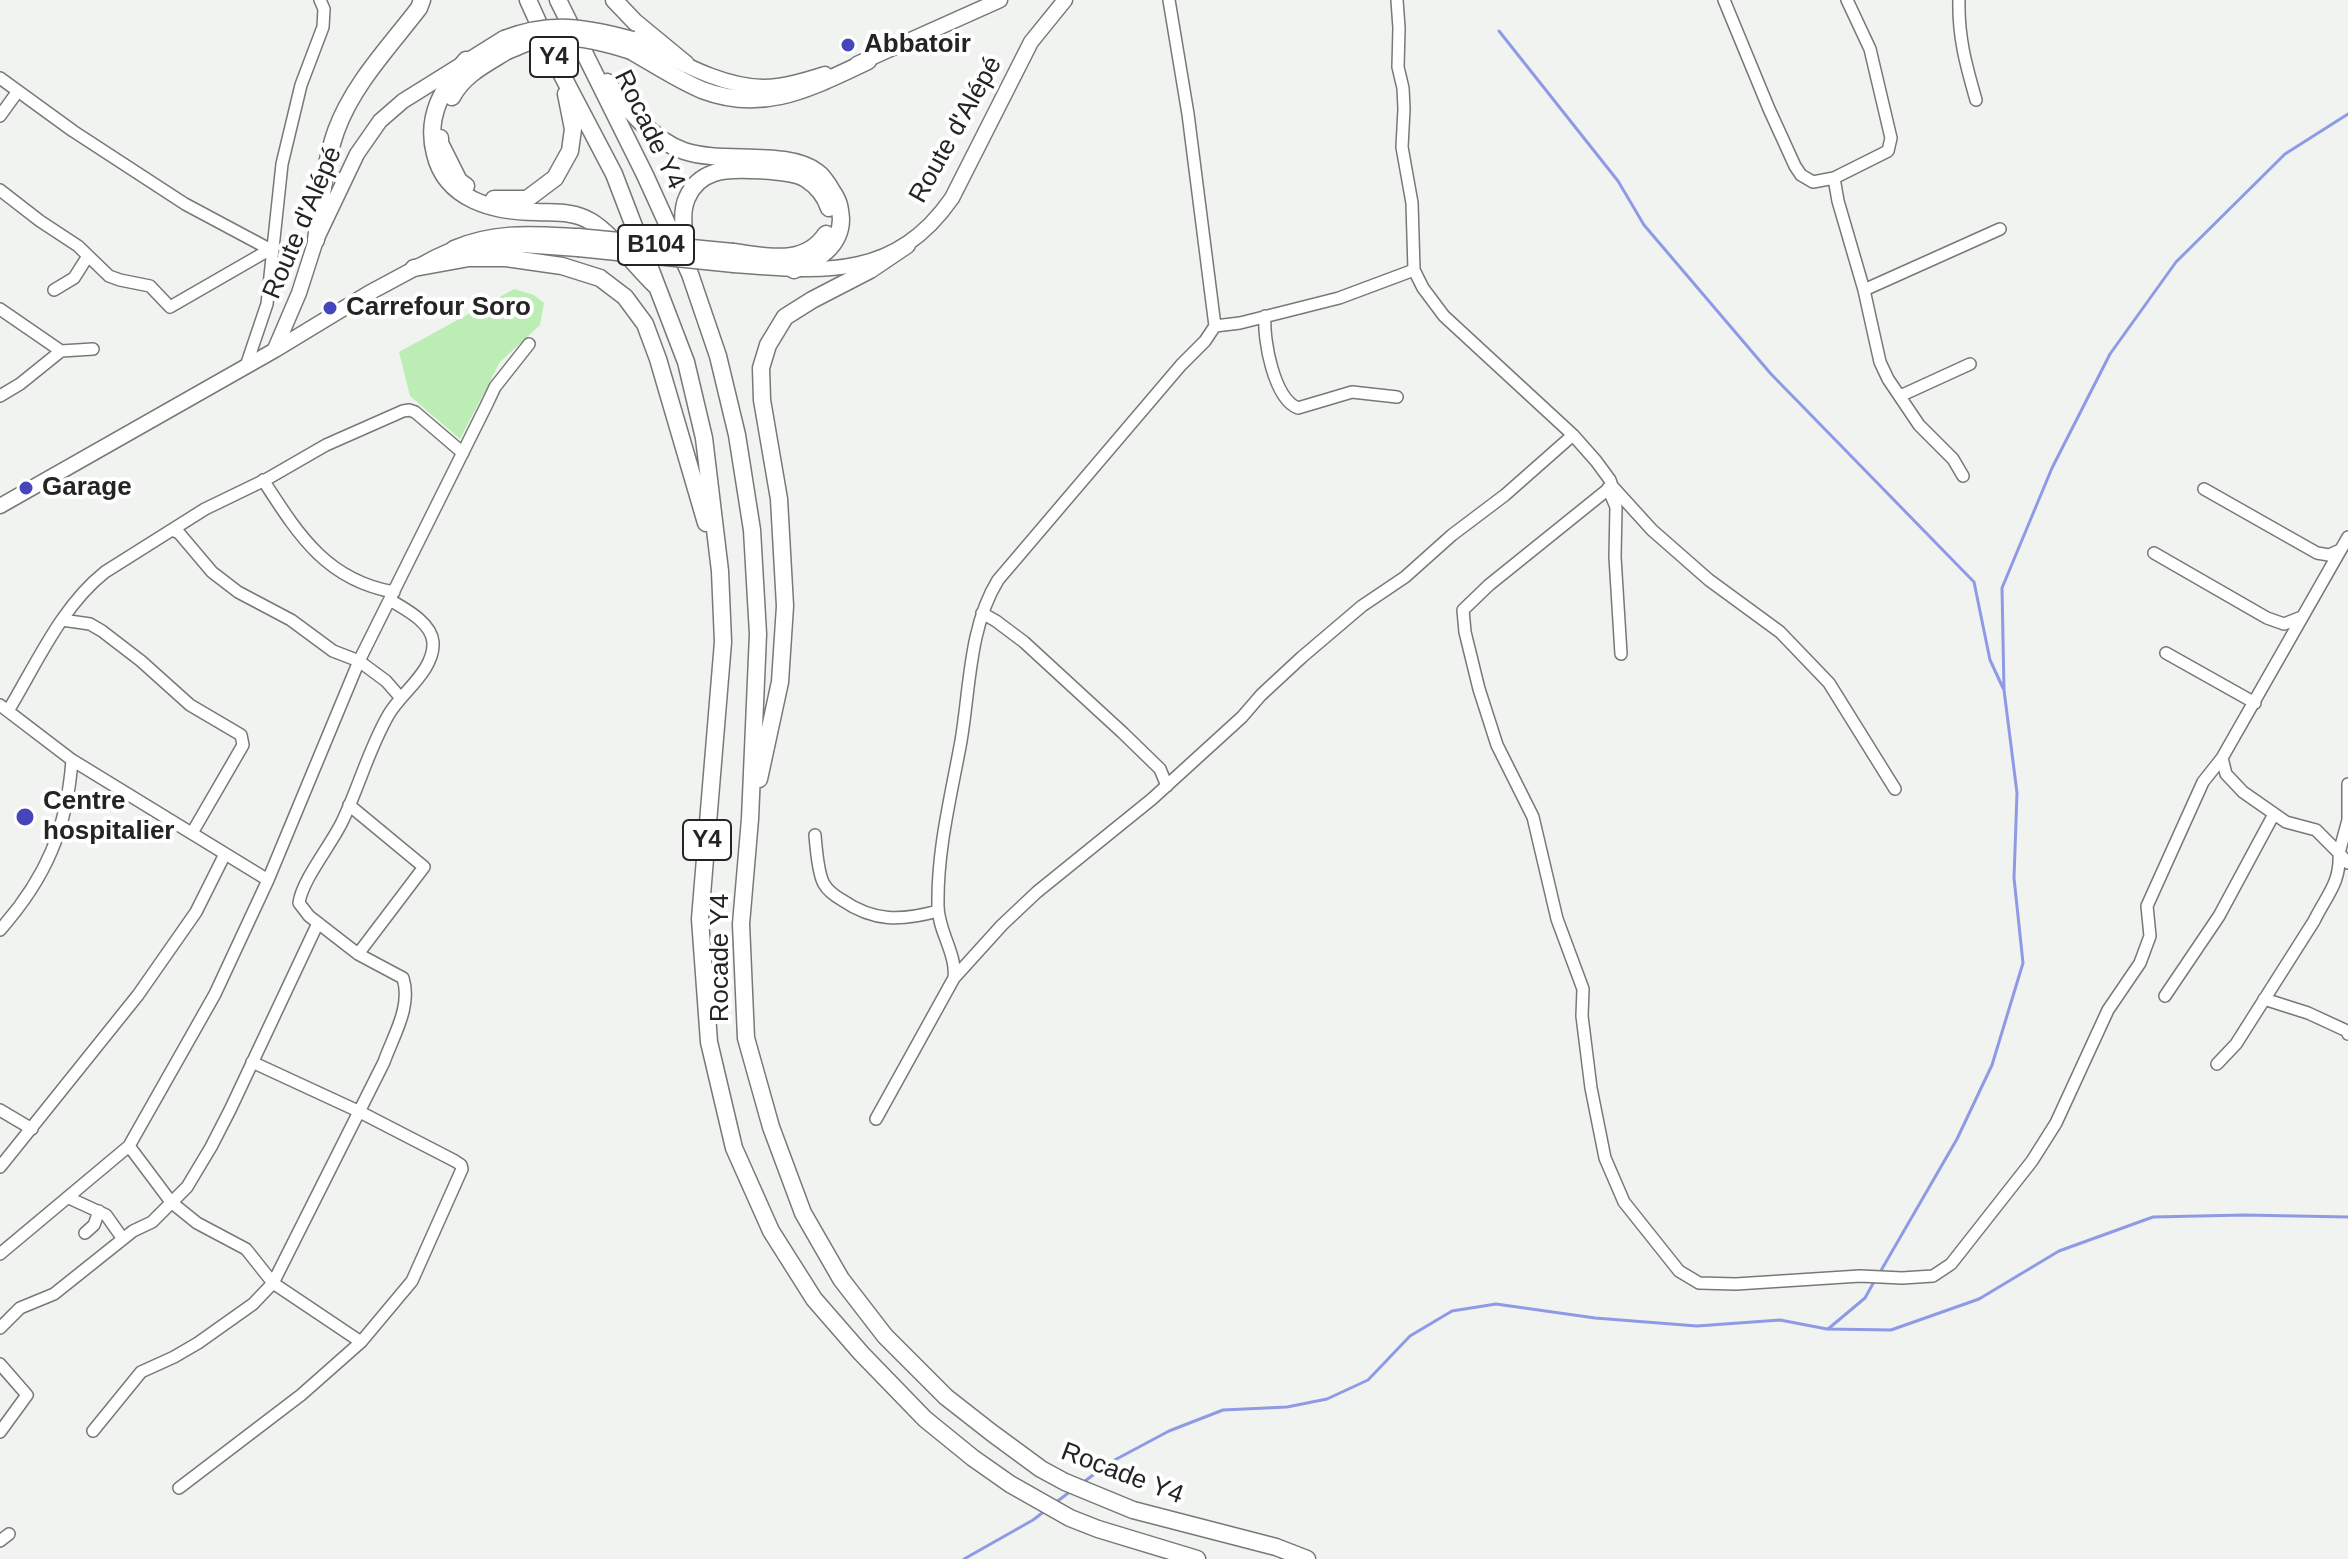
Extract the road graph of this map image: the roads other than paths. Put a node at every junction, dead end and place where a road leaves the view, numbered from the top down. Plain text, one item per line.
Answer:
1 (320, 0) edge
2 (422, 0) edge
3 (528, 0) edge
4 (558, 0) edge
5 (614, 0) edge
6 (1000, 0) edge
7 (1065, 0) edge
8 (1169, 0) edge
9 (1397, 0) edge
10 (1724, 0) edge
11 (1847, 0) edge
12 (1959, 0) edge
13 (505, 45) junction
14 (632, 45) junction
15 (584, 51) junction
16 (466, 60) junction
17 (868, 61) junction
18 (686, 64) junction
19 (561, 73) junction
20 (0, 78) edge
21 (18, 91) junction
22 (1976, 100) dead end
23 (0, 116) edge
24 (1834, 178) junction
25 (0, 190) edge
26 (2000, 229) dead end
27 (316, 240) junction
28 (907, 245) junction
29 (454, 249) joint
30 (271, 250) junction
31 (88, 256) junction
32 (733, 258) junction
33 (414, 268) junction
34 (794, 270) junction
35 (1414, 270) junction
36 (690, 274) junction
37 (54, 290) dead end
38 (1864, 290) junction
39 (660, 291) junction
40 (0, 309) edge
41 (1265, 316) junction
42 (1215, 326) junction
43 (529, 344) dead end
44 (93, 349) dead end
45 (275, 350) junction
46 (61, 351) junction
47 (1970, 364) dead end
48 (246, 366) junction
49 (0, 396) edge
50 (1900, 396) junction
51 (1397, 397) dead end
52 (1573, 435) junction
53 (463, 453) junction
54 (1963, 476) dead end
55 (263, 480) junction
56 (1610, 487) junction
57 (2204, 489) dead end
58 (0, 506) edge
59 (172, 530) junction
60 (2348, 537) edge
61 (2341, 550) junction
62 (2154, 553) dead end
63 (720, 571) junction
64 (392, 596) junction
65 (982, 613) junction
66 (2302, 617) junction
67 (62, 620) junction
68 (2166, 653) dead end
69 (1621, 654) dead end
70 (359, 661) junction
71 (400, 697) junction
72 (2255, 703) junction
73 (4, 708) edge
74 (2222, 758) junction
75 (72, 760) junction
76 (2348, 784) edge
77 (1167, 786) junction
78 (1895, 789) dead end
79 (349, 805) junction
80 (2274, 814) junction
81 (750, 819) junction
82 (192, 833) junction
83 (815, 835) dead end
84 (2339, 853) junction
85 (225, 854) junction
86 (2348, 863) edge
87 (268, 880) junction
88 (938, 911) junction
89 (318, 923) junction
90 (0, 930) edge
91 (358, 954) junction
92 (954, 978) junction
93 (2165, 996) dead end
94 (2264, 999) junction
95 (2348, 1034) edge
96 (252, 1062) junction
97 (2217, 1064) dead end
98 (0, 1110) edge
99 (358, 1111) junction
100 (876, 1119) dead end
101 (32, 1129) junction
102 (129, 1146) junction
103 (0, 1167) edge
104 (69, 1198) junction
105 (171, 1202) junction
106 (99, 1211) junction
107 (85, 1233) dead end
108 (123, 1239) junction
109 (0, 1254) edge
110 (273, 1283) junction
111 (0, 1328) edge
112 (361, 1342) junction
113 (0, 1364) edge
114 (93, 1431) dead end
115 (0, 1432) edge
116 (179, 1488) dead end
117 (1197, 1559) edge
118 (1307, 1559) edge

1 - 30 street
2 - 27 highway
3 - 19 highway, Rocade Y4 / Y4
4 - 15 highway, Rocade Y4 / Y4
5 - 18 highway
6 - 17 main road, Route d'Alépé
7 - 28 main road, Route d'Alépé / B104
8 - 42 street
9 - 35 street
10 - 24 street
11 - 24 street
12 - 22 street
13 - 14 highway, bridge
13 - 16 main road, Route d'Alépé
13 - 19 highway
14 - 17 highway
14 - 18 main road, Route d'Alépé
15 - 34 highway
15 - 36 highway, Rocade Y4 / Y4
16 - 27 main road, Route d'Alépé
16 - 39 highway
17 - 18 main road, Route d'Alépé
19 - 39 highway, Rocade Y4 / Y4
20 - 21 street
21 - 23 street
21 - 30 street
24 - 38 street
25 - 31 street
26 - 38 street
27 - 45 main road, Route d'Alépé
28 - 34 main road, Route d'Alépé / B104
28 - 81 highway
29 - 32 highway, B104, bridge
29 - 33 main road, Route d'Alépé / B104
30 - 31 street
30 - 48 street
31 - 37 street
32 - 34 main road, Route d'Alépé / B104
32 - 36 highway
33 - 45 main road, Route d'Alépé / B104
33 - 63 highway
35 - 41 street
35 - 52 street
36 - 81 highway, Rocade Y4 / Y4
38 - 50 street
39 - 63 highway, Rocade Y4 / Y4
40 - 46 street
41 - 42 street
41 - 51 street
42 - 65 street
43 - 53 street
44 - 46 street
45 - 48 main road, Route d'Alépé / B104
46 - 49 street
47 - 50 street
48 - 58 main road, Route d'Alépé / B104
50 - 54 street
52 - 56 street
52 - 77 street
53 - 55 street
53 - 64 street
55 - 59 street
55 - 64 street
56 - 69 street
56 - 74 street
56 - 78 street
57 - 61 street
59 - 67 street
59 - 70 street
60 - 61 street
61 - 66 street
62 - 66 street
63 - 117 highway, Rocade Y4 / Y4
64 - 70 street
64 - 71 street
65 - 77 street
65 - 88 street
66 - 72 street
67 - 73 street
67 - 82 street
68 - 72 street
70 - 71 street
70 - 87 street
71 - 79 street
72 - 74 street
73 - 75 street
74 - 80 street
75 - 82 street
75 - 90 street
76 - 84 street
77 - 92 street
79 - 89 street
79 - 91 street
80 - 84 street
80 - 93 street
81 - 118 highway, Rocade Y4 / Y4
82 - 85 street
83 - 88 street
84 - 86 street
84 - 94 street
85 - 87 street
85 - 101 street
87 - 102 street
88 - 92 street
89 - 91 street
89 - 96 street
91 - 99 street
92 - 100 street
94 - 95 street
94 - 97 street
96 - 99 street
96 - 105 street
98 - 101 street
99 - 110 street
99 - 112 street
101 - 103 street
102 - 104 street
102 - 105 street
104 - 106 street
104 - 109 street
105 - 108 street
105 - 110 street
106 - 107 street
106 - 108 street
108 - 111 street
110 - 112 street
110 - 114 street
112 - 116 street
113 - 115 street

